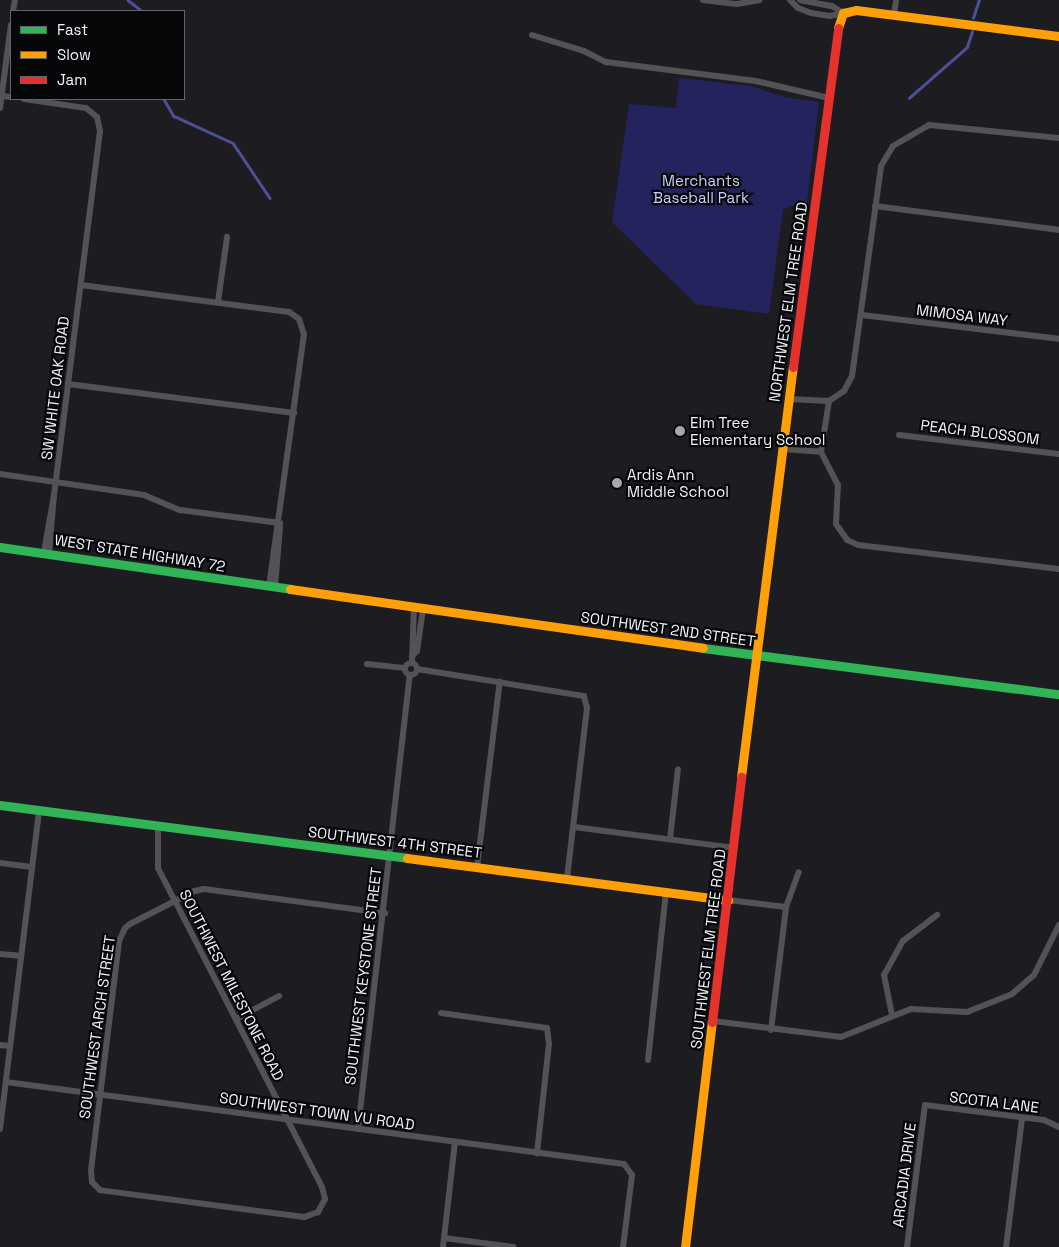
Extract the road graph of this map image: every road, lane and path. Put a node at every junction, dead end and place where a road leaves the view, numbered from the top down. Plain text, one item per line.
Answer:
1 (703, 0) edge
2 (760, 0) edge
3 (790, 0) edge
4 (800, 0) edge
5 (896, 0) edge
6 (843, 13) junction
7 (894, 15) junction
8 (10, 33) edge
9 (532, 35) dead end
10 (1059, 36) edge
11 (2, 96) junction
12 (10, 97) edge
13 (829, 98) junction
14 (31, 100) edge
15 (0, 108) edge
16 (1059, 138) edge
17 (875, 206) junction
18 (1059, 230) edge
19 (227, 237) dead end
20 (81, 285) junction
21 (218, 302) junction
22 (862, 316) junction
23 (1059, 339) edge
24 (68, 384) junction
25 (789, 400) junction
26 (829, 401) junction
27 (294, 413) junction
28 (899, 435) dead end
29 (782, 449) junction
30 (821, 452) junction
31 (1059, 454) edge
32 (0, 474) edge
33 (55, 484) junction
34 (280, 523) junction
35 (0, 548) edge
36 (46, 553) junction
37 (1059, 569) edge
38 (272, 586) junction
39 (419, 608) junction
40 (757, 655) junction
41 (412, 659) junction
42 (367, 664) dead end
43 (404, 668) junction
44 (417, 669) junction
45 (410, 676) junction
46 (500, 681) junction
47 (1059, 694) edge
48 (678, 769) dead end
49 (0, 805) edge
50 (39, 810) junction
51 (158, 825) junction
52 (574, 826) junction
53 (670, 839) junction
54 (735, 848) junction
55 (389, 856) junction
56 (0, 863) edge
57 (32, 867) junction
58 (477, 867) junction
59 (799, 872) dead end
60 (567, 879) junction
61 (666, 892) junction
62 (728, 900) junction
63 (175, 901) junction
64 (786, 907) junction
65 (385, 913) junction
66 (938, 915) dead end
67 (1059, 925) edge
68 (0, 954) edge
69 (21, 956) junction
70 (279, 996) dead end
71 (441, 1013) dead end
72 (892, 1015) junction
73 (236, 1019) junction
74 (713, 1021) junction
75 (771, 1030) junction
76 (0, 1045) edge
77 (10, 1046) junction
78 (648, 1060) dead end
79 (6, 1082) junction
80 (100, 1094) junction
81 (925, 1105) joint
82 (288, 1119) junction
83 (1022, 1119) junction
84 (1059, 1127) edge
85 (0, 1129) edge
86 (358, 1129) junction
87 (455, 1142) junction
88 (537, 1153) junction
89 (321, 1207) joint
90 (444, 1238) junction
91 (443, 1247) edge
92 (513, 1247) edge
93 (623, 1247) edge
94 (685, 1247) edge
95 (907, 1247) edge
96 (1006, 1247) edge

1 - 2 street
3 - 6 street
4 - 6 street
5 - 7 street
6 - 7 street
6 - 13 street, NORTHWEST ELM TREE ROAD
7 - 10 street
8 - 11 street
9 - 13 street
11 - 12 street
11 - 15 street
13 - 25 street, NORTHWEST ELM TREE ROAD
14 - 20 street, SW WHITE OAK ROAD
16 - 17 street
17 - 18 street
17 - 22 street
19 - 21 street
20 - 21 street
20 - 24 street, SW WHITE OAK ROAD
21 - 27 street
22 - 23 street, MIMOSA WAY
22 - 26 street
24 - 27 street
24 - 33 street, SW WHITE OAK ROAD
25 - 26 street
25 - 29 street, NORTHWEST ELM TREE ROAD
26 - 30 street
27 - 34 street
28 - 31 street, PEACH BLOSSOM
29 - 30 street
29 - 40 street, NORTHWEST ELM TREE ROAD
30 - 37 street
32 - 33 street
33 - 34 street
33 - 36 street, SW WHITE OAK ROAD
34 - 38 street
35 - 36 street, WEST STATE HIGHWAY 72
36 - 38 street, WEST STATE HIGHWAY 72
38 - 39 street, SOUTHWEST 2ND STREET
39 - 40 street, SOUTHWEST 2ND STREET
39 - 41 street
40 - 47 street, SOUTHWEST 2ND STREET
40 - 54 street, SOUTHWEST ELM TREE ROAD
41 - 43 street
41 - 44 street
42 - 43 street
43 - 45 street
44 - 45 street
44 - 46 street
45 - 55 street, SOUTHWEST KEYSTONE STREET
46 - 52 street
46 - 58 street
48 - 53 street
49 - 50 street, SOUTHWEST 4TH STREET
50 - 51 street, SOUTHWEST 4TH STREET
50 - 57 street
51 - 55 street, SOUTHWEST 4TH STREET
51 - 63 street, SOUTHWEST MILESTONE ROAD
52 - 53 street
52 - 60 street
53 - 54 street
54 - 62 street, SOUTHWEST ELM TREE ROAD
55 - 58 street, SOUTHWEST 4TH STREET
55 - 65 street, SOUTHWEST KEYSTONE STREET
56 - 57 street
57 - 69 street
58 - 60 street, SOUTHWEST 4TH STREET
59 - 64 street
60 - 61 street, SOUTHWEST 4TH STREET
61 - 62 street, SOUTHWEST 4TH STREET
61 - 78 street
62 - 64 street, SOUTHWEST 4TH STREET
62 - 74 street, SOUTHWEST ELM TREE ROAD
63 - 65 street
63 - 73 street, SOUTHWEST MILESTONE ROAD
63 - 80 street, SOUTHWEST ARCH STREET
64 - 75 street
65 - 86 street, SOUTHWEST KEYSTONE STREET
66 - 72 street
67 - 72 street
68 - 69 street
69 - 77 street
70 - 73 street
71 - 88 street
72 - 75 street
73 - 82 street, SOUTHWEST MILESTONE ROAD
74 - 75 street
74 - 94 street, SOUTHWEST ELM TREE ROAD
76 - 77 street
77 - 79 street
79 - 80 street, SOUTHWEST TOWN VU ROAD
79 - 85 street
80 - 82 street, SOUTHWEST TOWN VU ROAD
80 - 89 street, SOUTHWEST ARCH STREET
81 - 83 street, SCOTIA LANE
81 - 95 street, ARCADIA DRIVE
82 - 86 street, SOUTHWEST TOWN VU ROAD
82 - 89 street, SOUTHWEST MILESTONE ROAD
83 - 84 street, SCOTIA LANE
83 - 96 street
86 - 87 street, SOUTHWEST TOWN VU ROAD
87 - 88 street, SOUTHWEST TOWN VU ROAD
87 - 90 street
88 - 93 street, SOUTHWEST TOWN VU ROAD
90 - 91 street
90 - 92 street

